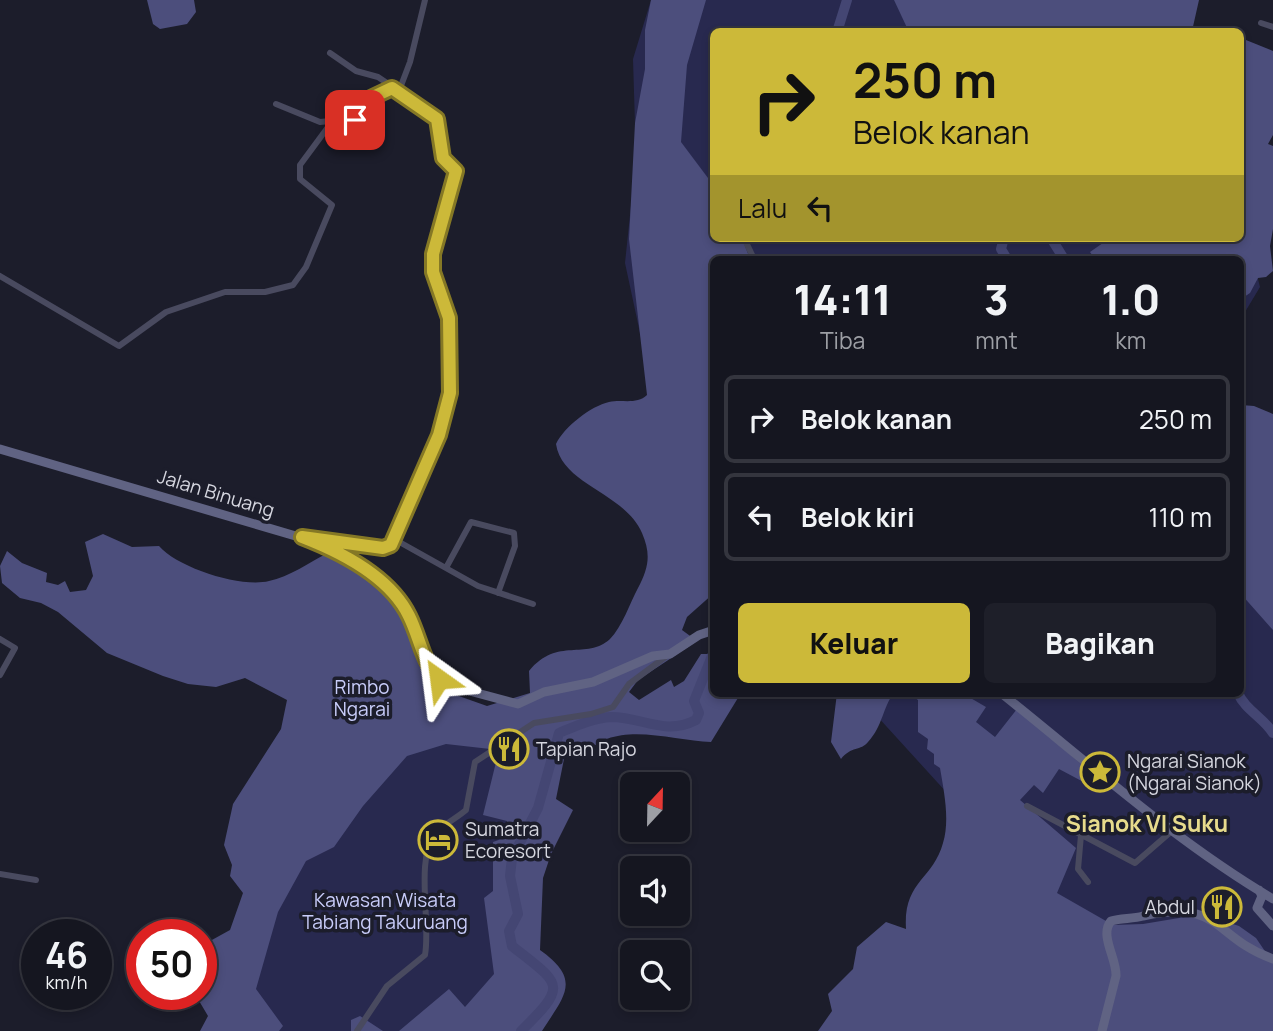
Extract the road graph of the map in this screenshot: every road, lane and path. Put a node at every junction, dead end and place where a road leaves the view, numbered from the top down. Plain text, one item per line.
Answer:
1 (425, 0) edge
2 (1261, 23) dead end
3 (1273, 27) edge
4 (330, 54) dead end
5 (392, 88) junction
6 (399, 91) junction
7 (276, 104) dead end
8 (334, 120) junction
9 (0, 276) edge
10 (0, 449) edge
11 (302, 537) junction
12 (394, 539) junction
13 (447, 566) junction
14 (498, 593) junction
15 (533, 604) dead end
16 (710, 631) edge
17 (0, 639) edge
18 (670, 654) junction
19 (0, 675) edge
20 (1006, 697) edge
21 (1027, 806) dead end
22 (1172, 830) junction
23 (1081, 835) junction
24 (0, 874) edge
25 (36, 880) dead end
26 (1088, 882) dead end
27 (1259, 890) junction
28 (1273, 899) edge
29 (1273, 926) edge
30 (1273, 959) edge
31 (357, 1031) edge
32 (1102, 1031) edge

1 - 6 street
2 - 3 street
4 - 5 street
5 - 6 street
5 - 8 street
6 - 12 street
7 - 8 street
8 - 9 street
10 - 11 main road, Jalan Binuang
11 - 12 street
11 - 18 main road, Jalan Binuang
12 - 13 street
13 - 14 street
13 - 14 street
14 - 15 street
16 - 18 main road, Jalan Binuang
17 - 19 street
18 - 31 street
20 - 22 main road
21 - 23 street
22 - 23 street
22 - 27 main road
23 - 26 street
24 - 25 street
27 - 28 main road
27 - 29 main road
30 - 32 main road

